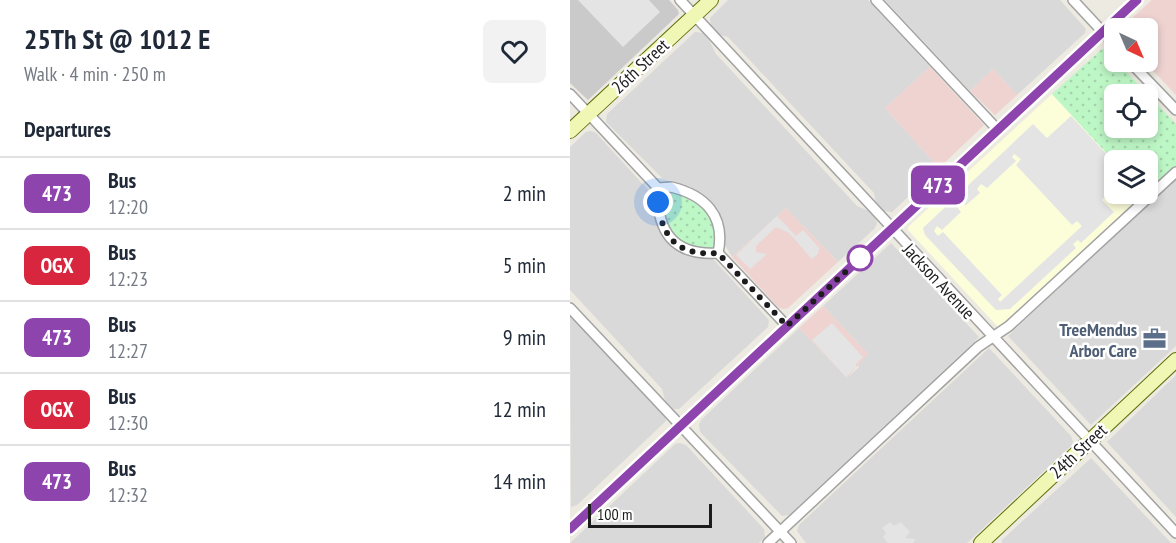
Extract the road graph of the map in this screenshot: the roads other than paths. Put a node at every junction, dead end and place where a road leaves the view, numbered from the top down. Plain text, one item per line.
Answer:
1 (680, 0) edge
2 (711, 0) edge
3 (876, 0) edge
4 (1073, 0) edge
5 (1137, 0) edge
6 (694, 15) junction
7 (1103, 32) junction
8 (1140, 72) edge
9 (570, 94) edge
10 (1176, 110) edge
11 (589, 114) junction
12 (998, 130) junction
13 (570, 131) edge
14 (1176, 172) edge
15 (658, 188) junction
16 (891, 229) junction
17 (718, 253) junction
18 (570, 308) edge
19 (787, 326) junction
20 (993, 338) junction
21 (1176, 360) edge
22 (680, 426) junction
23 (1089, 441) junction
24 (572, 524) edge
25 (781, 531) junction
26 (1176, 533) edge
27 (986, 541) edge
28 (768, 543) edge
29 (791, 543) edge

1 - 6 street, Jackson Avenue
2 - 6 street, 26th Street
3 - 12 street
4 - 7 street
5 - 7 street
6 - 11 street, 26th Street
6 - 16 street, Jackson Avenue
7 - 12 street
8 - 10 street
9 - 11 street
11 - 13 street, 26th Street
11 - 15 street
12 - 16 street
14 - 20 street
15 - 17 street
15 - 17 street
16 - 19 street
16 - 20 street, Jackson Avenue
17 - 19 street
18 - 22 street
19 - 22 street
20 - 23 street, Jackson Avenue
20 - 25 street
21 - 23 street, 24th Street
22 - 24 street
22 - 25 street
23 - 26 street, Jackson Avenue
23 - 27 street, 24th Street
25 - 28 street
25 - 29 street

